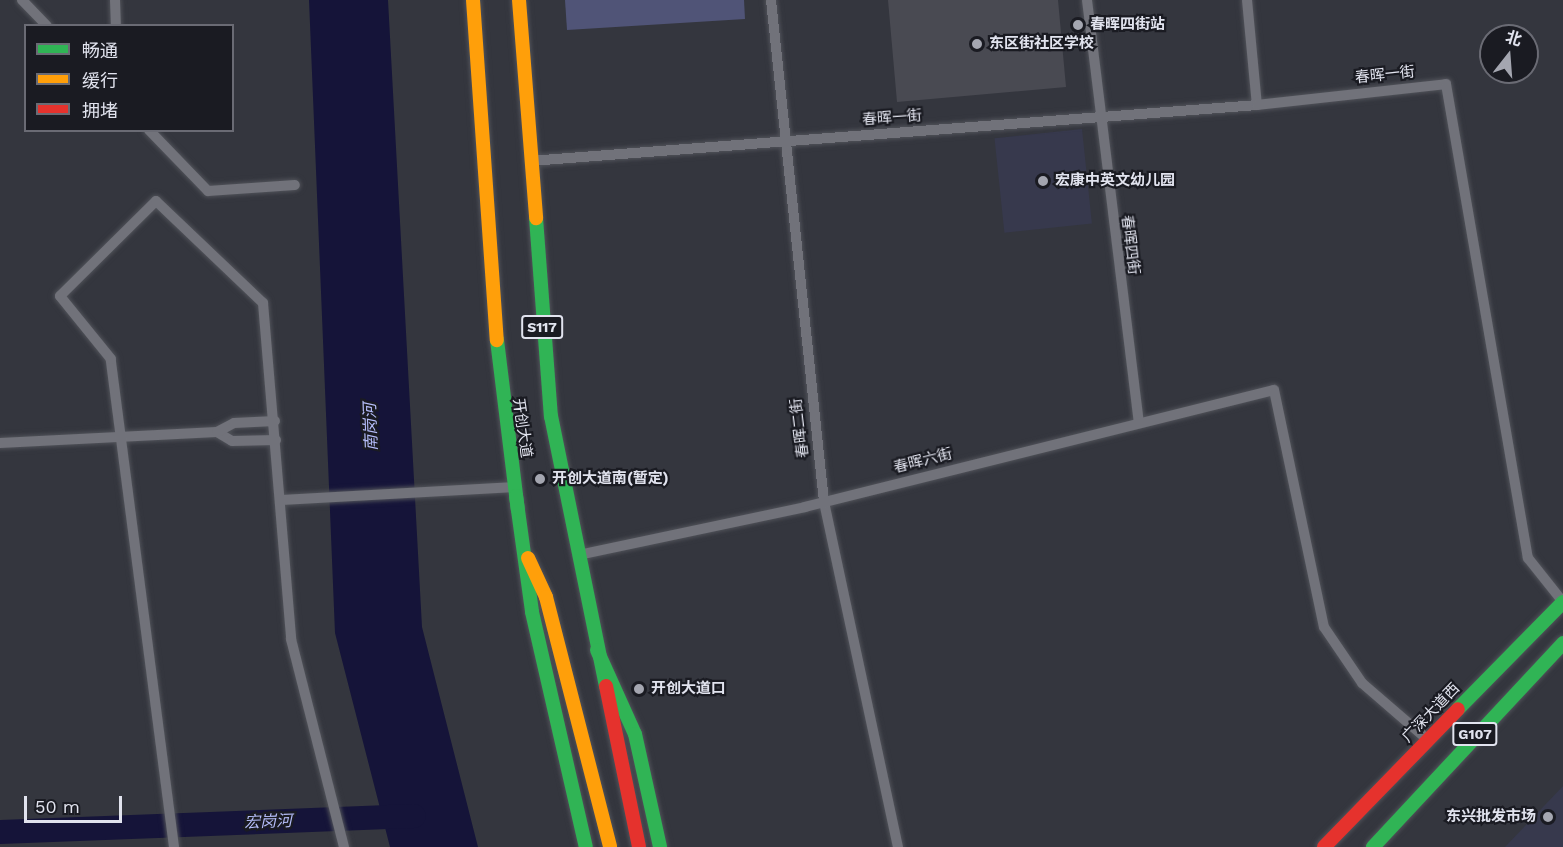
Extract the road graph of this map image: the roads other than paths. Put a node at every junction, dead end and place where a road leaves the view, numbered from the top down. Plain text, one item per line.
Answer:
1 (22, 0) edge
2 (115, 0) edge
3 (472, 0) edge
4 (519, 0) edge
5 (771, 0) edge
6 (1087, 0) edge
7 (1247, 0) edge
8 (45, 24) edge
9 (117, 24) edge
10 (1257, 105) junction
11 (1099, 117) junction
12 (151, 132) edge
13 (783, 141) junction
14 (530, 161) junction
15 (295, 185) dead end
16 (275, 421) junction
17 (1138, 422) junction
18 (217, 432) junction
19 (119, 438) junction
20 (276, 440) junction
21 (0, 443) edge
22 (515, 491) junction
23 (282, 500) junction
24 (824, 502) junction
25 (578, 555) junction
26 (1563, 602) edge
27 (1563, 643) edge
28 (597, 650) junction
29 (1428, 740) junction
30 (174, 844) edge
31 (344, 847) edge
32 (586, 847) edge
33 (610, 847) edge
34 (639, 847) edge
35 (660, 847) edge
36 (898, 847) edge
37 (1324, 847) edge
38 (1373, 847) edge

1 - 8 street
2 - 9 street
3 - 22 main road, 开创大道
4 - 14 main road, 开创大道 / S117
5 - 13 street, 春晖二街
6 - 11 street, 春晖四街
7 - 10 street
10 - 11 street, 春晖一街
10 - 26 street, 春晖一街
11 - 13 street, 春晖一街
11 - 17 street, 春晖四街
12 - 15 street
13 - 14 street, 春晖一街
13 - 24 street, 春晖二街
14 - 25 main road, 开创大道 / S117
16 - 18 street
16 - 19 street
16 - 20 street
17 - 24 street, 春晖六街
17 - 29 street, 春晖六街
18 - 19 street
18 - 20 street
19 - 21 street
19 - 30 street
20 - 23 street
22 - 23 street
22 - 32 main road
22 - 33 main road, 开创大道
23 - 31 street
24 - 25 street, 春晖六街
24 - 36 street, 春晖二街
25 - 28 main road, 开创大道 / S117
26 - 29 main road, 广深大道西 / G107
27 - 38 main road, G107
28 - 34 main road, 开创大道 / S117
28 - 35 main road
29 - 37 main road, 广深大道西 / G107

